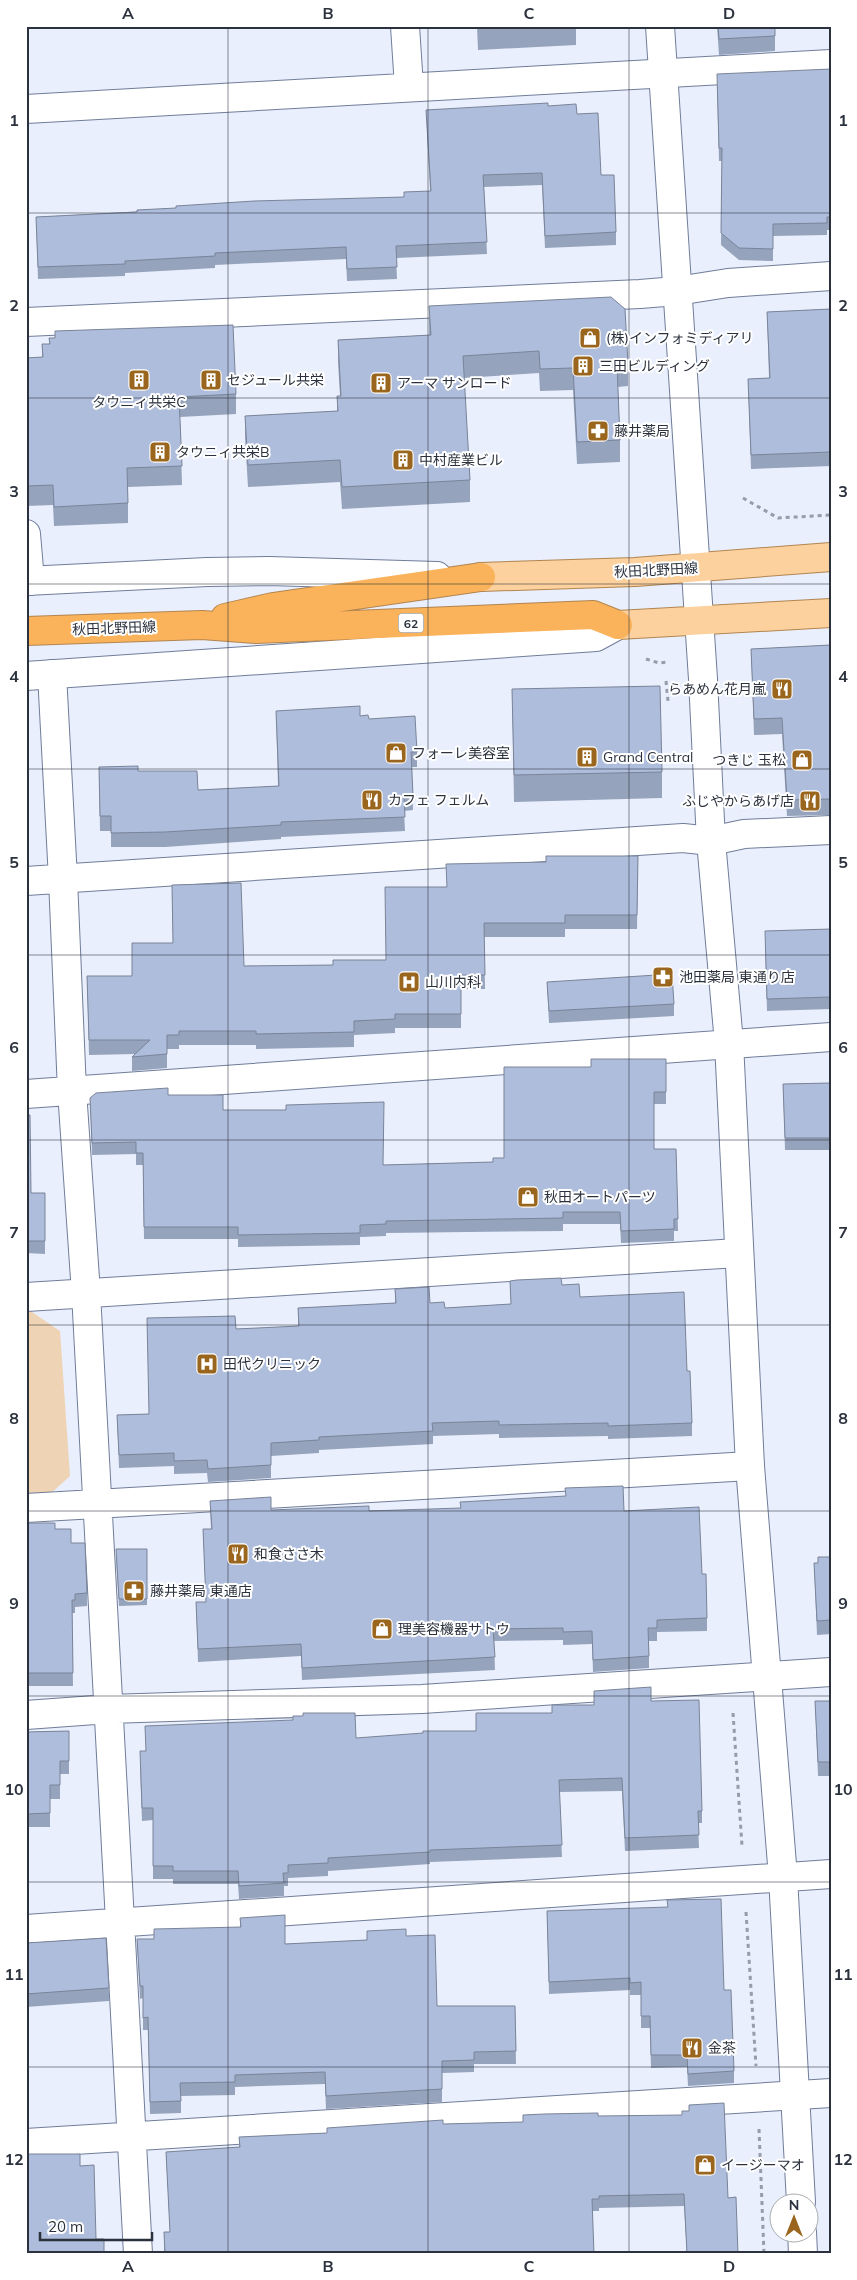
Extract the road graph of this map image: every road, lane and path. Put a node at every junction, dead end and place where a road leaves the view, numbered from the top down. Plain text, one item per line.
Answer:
1 (405, 26) edge
2 (660, 26) edge
3 (831, 64) edge
4 (664, 74) junction
5 (409, 87) junction
6 (26, 109) edge
7 (831, 276) edge
8 (677, 291) junction
9 (26, 322) edge
10 (743, 498) dead end
11 (831, 515) edge
12 (26, 534) edge
13 (831, 558) edge
14 (695, 568) junction
15 (481, 577) junction
16 (28, 581) edge
17 (831, 613) edge
18 (699, 620) junction
19 (202, 625) junction
20 (618, 625) junction
21 (26, 631) edge
22 (39, 675) edge
23 (831, 830) edge
24 (710, 841) junction
25 (63, 879) junction
26 (26, 881) edge
27 (831, 1037) edge
28 (729, 1043) junction
29 (72, 1091) junction
30 (26, 1094) edge
31 (738, 1253) junction
32 (86, 1294) junction
33 (26, 1297) edge
34 (750, 1466) junction
35 (98, 1503) junction
36 (26, 1508) edge
37 (831, 1672) edge
38 (767, 1677) junction
39 (109, 1709) junction
40 (26, 1714) edge
41 (831, 1874) edge
42 (783, 1877) junction
43 (120, 1923) junction
44 (26, 1929) edge
45 (831, 2093) edge
46 (796, 2095) junction
47 (132, 2137) junction
48 (26, 2143) edge
49 (801, 2192) edge
50 (138, 2254) edge

1 - 5 street
2 - 4 street
3 - 4 street
4 - 5 street
4 - 8 street
5 - 6 street
7 - 8 street
8 - 9 street
8 - 14 street
10 - 11 path
12 - 16 street
13 - 14 main road, 秋田北野田線 / 62
14 - 15 main road, 秋田北野田線 / 62
14 - 18 street
15 - 16 street
15 - 19 highway, 62
17 - 18 main road, 62
18 - 20 main road, 62
18 - 24 street
19 - 20 highway, 62
19 - 21 highway, 秋田北野田線 / 62
20 - 22 street
22 - 25 street
23 - 24 street
24 - 25 street
24 - 28 street
25 - 26 street
25 - 29 street
27 - 28 street
28 - 29 street
28 - 31 street
29 - 30 street
29 - 32 street
31 - 32 street
31 - 34 street
32 - 33 street
32 - 35 street
34 - 35 street
34 - 38 street
35 - 36 street
35 - 39 street
37 - 38 street
38 - 39 street
38 - 42 street
39 - 40 street
39 - 43 street
41 - 42 street
42 - 43 street
42 - 46 street
43 - 44 street
43 - 47 street
45 - 46 street
46 - 47 street
46 - 49 street
47 - 48 street
47 - 50 street

